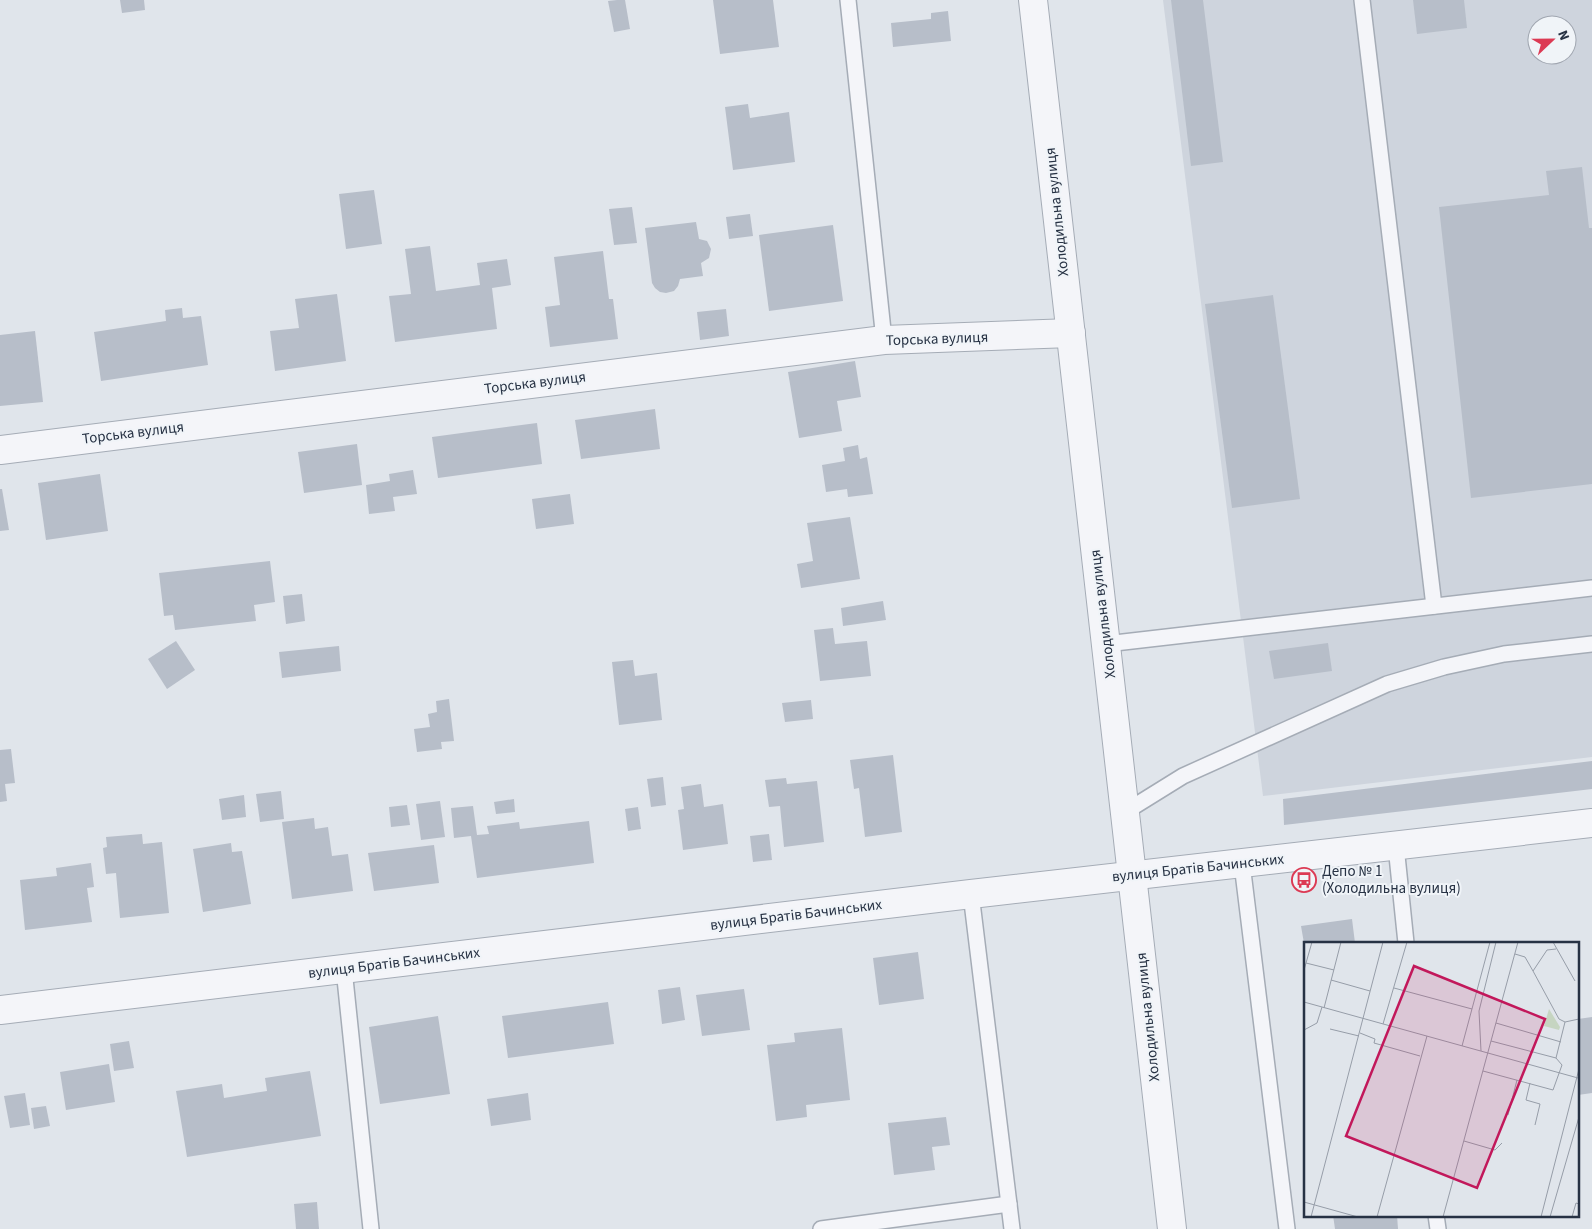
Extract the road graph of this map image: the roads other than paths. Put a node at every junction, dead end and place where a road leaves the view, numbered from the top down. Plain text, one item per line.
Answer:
1 (848, 0) edge
2 (1033, 0) edge
3 (1362, 0) edge
4 (1071, 333) junction
5 (884, 340) junction
6 (0, 450) edge
7 (1592, 588) edge
8 (1434, 606) junction
9 (1106, 644) junction
10 (1592, 644) edge
11 (1126, 812) junction
12 (1592, 823) edge
13 (1396, 846) junction
14 (1242, 864) junction
15 (1132, 875) junction
16 (970, 894) junction
17 (1406, 942) edge
18 (344, 969) junction
19 (0, 1010) edge
20 (1009, 1204) junction
21 (1436, 1216) edge
22 (370, 1229) edge
23 (821, 1229) edge
24 (1012, 1229) edge
25 (1172, 1229) edge
26 (1287, 1229) edge
27 (1438, 1229) edge

1 - 5 lane
2 - 4 street, Холодильна вулиця
3 - 8 lane
4 - 5 street, Торська вулиця
4 - 9 street, Холодильна вулиця
5 - 6 street, Торська вулиця
7 - 8 lane
8 - 9 lane
9 - 11 street, Холодильна вулиця
10 - 11 lane
11 - 15 street, Холодильна вулиця
12 - 13 street, вулиця Братів Бачинських
13 - 14 street, вулиця Братів Бачинських
13 - 17 lane
14 - 15 street, вулиця Братів Бачинських
14 - 26 lane
15 - 16 street, вулиця Братів Бачинських
15 - 25 street, Холодильна вулиця
16 - 18 street, вулиця Братів Бачинських
16 - 20 lane
18 - 19 street, вулиця Братів Бачинських
18 - 22 lane
20 - 23 lane
20 - 24 lane
21 - 27 lane

